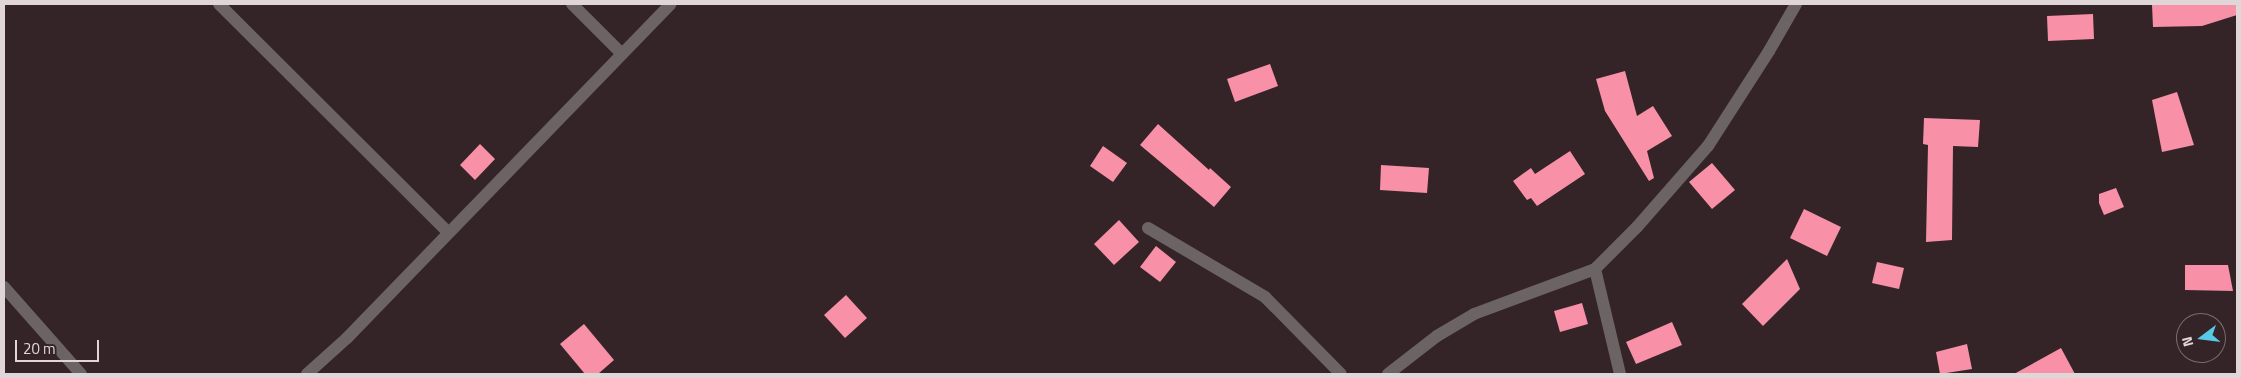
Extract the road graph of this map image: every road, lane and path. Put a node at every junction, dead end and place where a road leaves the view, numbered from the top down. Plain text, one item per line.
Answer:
1 (219, 4) edge
2 (572, 4) edge
3 (671, 4) edge
4 (1796, 4) edge
5 (621, 53) junction
6 (1148, 228) dead end
7 (448, 232) junction
8 (1595, 269) junction
9 (4, 287) edge
10 (82, 374) edge
11 (307, 374) edge
12 (1341, 374) edge
13 (1388, 374) edge
14 (1620, 374) edge

1 - 7 street
2 - 5 street
3 - 5 street
4 - 8 street
5 - 7 street
6 - 12 street
7 - 11 street
8 - 13 street
8 - 14 street
9 - 10 street

